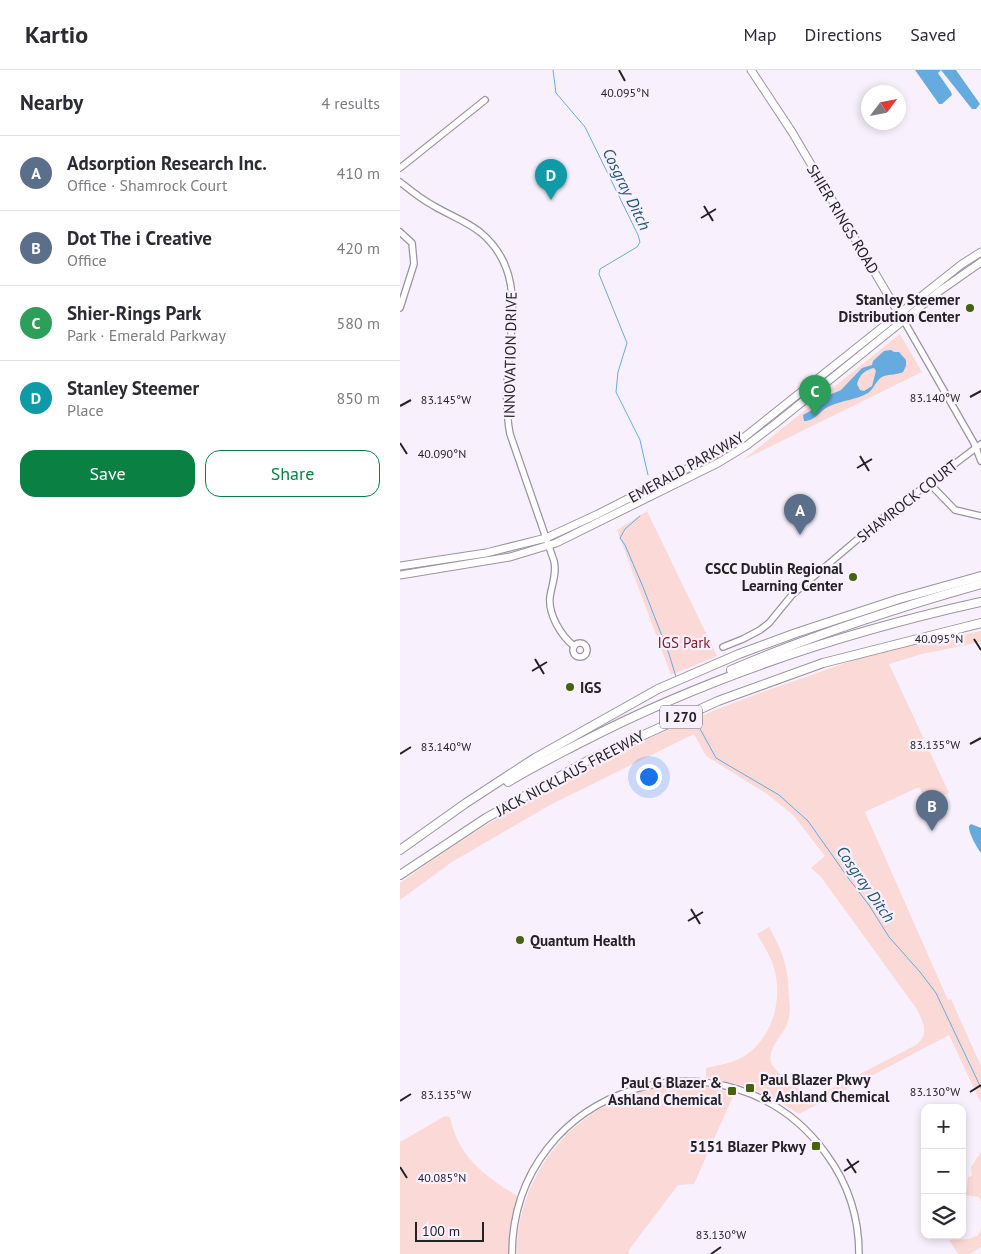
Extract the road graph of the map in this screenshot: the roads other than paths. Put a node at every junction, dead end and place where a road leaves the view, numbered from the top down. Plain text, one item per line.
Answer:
1 (751, 70) edge
2 (486, 100) dead end
3 (400, 168) edge
4 (400, 182) edge
5 (400, 232) edge
6 (981, 252) edge
7 (981, 262) edge
8 (400, 308) edge
9 (899, 314) junction
10 (904, 321) junction
11 (981, 444) edge
12 (975, 448) junction
13 (981, 460) edge
14 (929, 483) junction
15 (981, 516) edge
16 (546, 538) junction
17 (549, 546) junction
18 (400, 566) edge
19 (400, 575) edge
20 (981, 576) edge
21 (981, 584) edge
22 (981, 602) edge
23 (981, 624) edge
24 (574, 646) dead end
25 (723, 647) dead end
26 (671, 700) junction
27 (400, 851) edge
28 (400, 875) edge
29 (512, 1254) edge
30 (859, 1254) edge

1 - 9 main road, SHIER RINGS ROAD
2 - 3 street
4 - 16 street, INNOVATION DRIVE
5 - 8 street
6 - 9 main road, EMERALD PARKWAY
7 - 10 main road, EMERALD PARKWAY
9 - 10 main road, SHIER RINGS ROAD
9 - 16 main road, EMERALD PARKWAY
10 - 12 street, SHIER RINGS ROAD
10 - 17 main road, EMERALD PARKWAY
11 - 12 street, SHAMROCK COURT
12 - 13 street, SHIER RINGS ROAD
12 - 14 street, SHAMROCK COURT
14 - 15 street
14 - 25 street, SHAMROCK COURT
16 - 17 street, INNOVATION DRIVE
16 - 18 main road, EMERALD PARKWAY
17 - 19 main road, EMERALD PARKWAY
17 - 24 street, INNOVATION DRIVE
20 - 27 highway
21 - 26 highway
22 - 26 highway, JACK NICKLAUS FREEWAY / I 270
23 - 28 highway, JACK NICKLAUS FREEWAY / I 270
26 - 27 highway, JACK NICKLAUS FREEWAY / I 270
29 - 30 street

